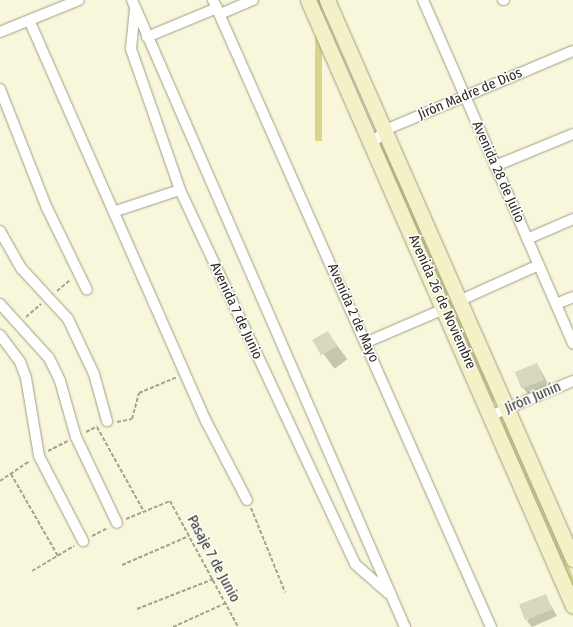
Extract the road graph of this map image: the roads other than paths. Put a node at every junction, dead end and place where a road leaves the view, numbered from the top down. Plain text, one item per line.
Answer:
1 (79, 0) edge
2 (253, 0) edge
3 (308, 0) edge
4 (327, 0) edge
5 (423, 0) edge
6 (135, 2) edge
7 (58, 4) edge
8 (217, 8) edge
9 (29, 20) junction
10 (0, 32) edge
11 (147, 37) junction
12 (573, 51) edge
13 (0, 89) edge
14 (465, 96) junction
15 (385, 130) junction
16 (573, 134) edge
17 (372, 144) junction
18 (496, 166) junction
19 (180, 190) junction
20 (116, 211) junction
21 (573, 219) edge
22 (0, 231) edge
23 (527, 239) junction
24 (539, 265) junction
25 (87, 290) dead end
26 (573, 297) edge
27 (461, 300) junction
28 (0, 304) edge
29 (556, 304) junction
30 (444, 309) junction
31 (0, 335) edge
32 (367, 342) junction
33 (573, 344) edge
34 (573, 381) edge
35 (508, 409) junction
36 (492, 415) junction
37 (107, 421) dead end
38 (247, 500) road end
39 (117, 524) road end
40 (83, 541) road end
41 (573, 559) edge
42 (390, 595) junction
43 (573, 606) edge
44 (405, 627) edge
45 (490, 627) edge

1 - 7 street
2 - 8 street
3 - 17 main road, Avenida 26 de Noviembre
4 - 15 main road, Avenida 26 de Noviembre
5 - 14 street, Avenida 28 de Julio
6 - 11 street, Avenida 7 de Junio
6 - 19 street, Avenida 7 de Junio
7 - 9 street
8 - 11 street
8 - 32 street, Avenida 2 de Mayo
9 - 10 street
9 - 20 street
11 - 42 street, Avenida 7 de Junio
12 - 14 street, Jirón Madre de Dios
13 - 25 street
14 - 15 street, Jirón Madre de Dios
14 - 18 street, Avenida 28 de Julio
15 - 17 street, Jirón Madre de Dios
15 - 27 main road, Avenida 26 de Noviembre
16 - 18 street
17 - 30 main road, Avenida 26 de Noviembre
18 - 23 street, Avenida 28 de Julio
19 - 20 street
19 - 42 street, Avenida 7 de Junio
20 - 38 street
21 - 23 street
22 - 37 street
23 - 24 street, Avenida 28 de Julio
24 - 27 street
24 - 29 street, Avenida 28 de Julio
26 - 29 street
27 - 35 main road, Avenida 26 de Noviembre
28 - 39 street
29 - 33 street, Avenida 28 de Julio
30 - 32 street
30 - 36 main road, Avenida 26 de Noviembre
31 - 40 street
32 - 45 street, Avenida 2 de Mayo
34 - 35 street, Jirón Junín
35 - 36 street, Jirón Junín
35 - 41 main road, Avenida 26 de Noviembre
36 - 43 main road, Avenida 26 de Noviembre
42 - 44 street, Avenida 7 de Junio

